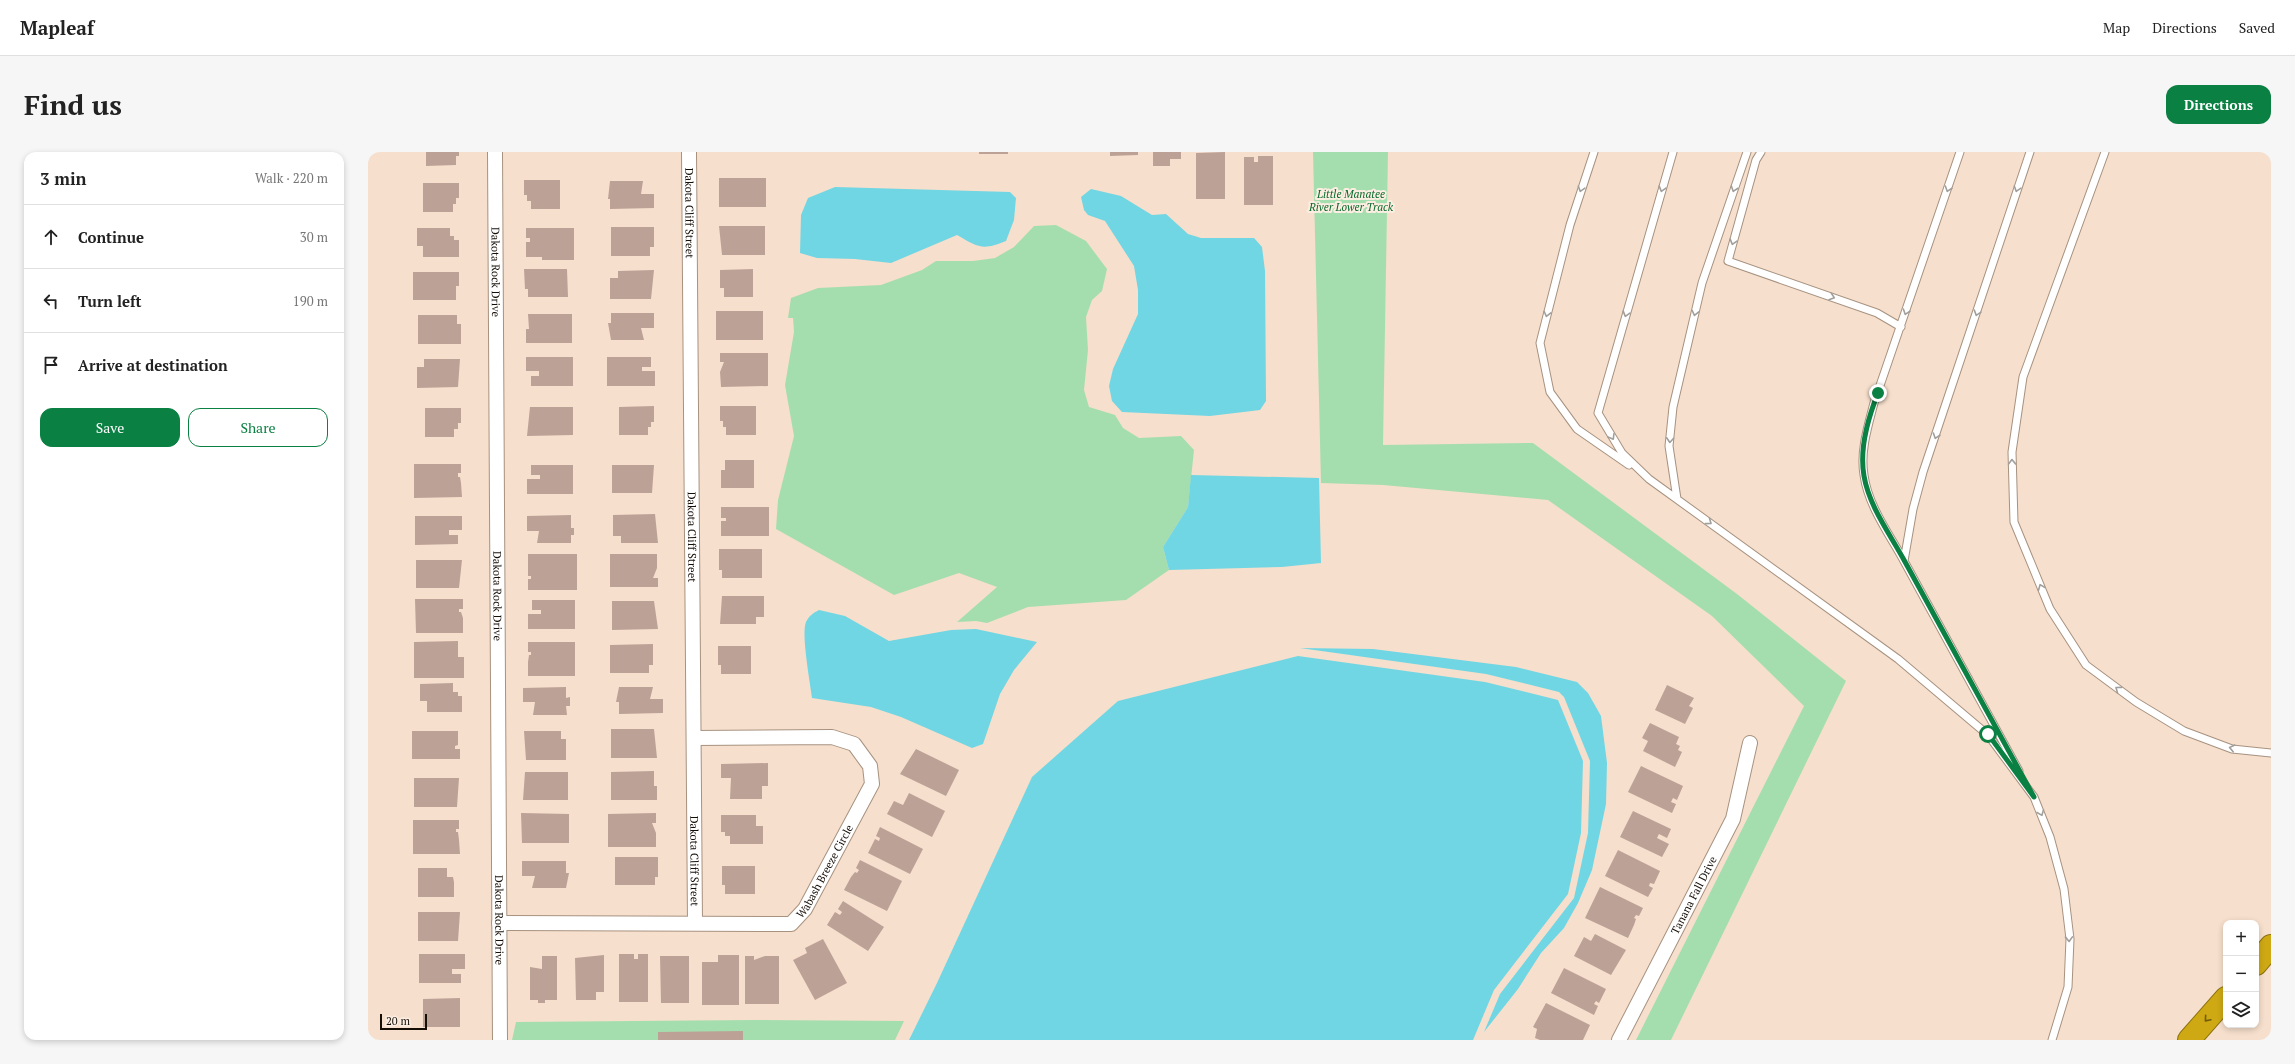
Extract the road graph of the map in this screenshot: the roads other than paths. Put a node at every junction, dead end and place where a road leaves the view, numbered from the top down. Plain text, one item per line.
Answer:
1 (495, 152) edge
2 (689, 152) edge
3 (1594, 152) edge
4 (1673, 152) edge
5 (1746, 152) edge
6 (1761, 152) edge
7 (1960, 152) edge
8 (2030, 152) edge
9 (2105, 152) edge
10 (1901, 327) junction
11 (1649, 479) junction
12 (1677, 499) junction
13 (1904, 561) junction
14 (694, 738) junction
15 (1750, 743) dead end
16 (2271, 753) edge
17 (2034, 797) junction
18 (499, 923) junction
19 (695, 923) junction
20 (2271, 946) edge
21 (2259, 960) edge
22 (2223, 1001) edge
23 (500, 1040) edge
24 (1619, 1040) edge
25 (2052, 1040) edge
26 (2189, 1040) edge

1 - 18 street, Dakota Rock Drive
2 - 14 street, Dakota Cliff Street
3 -> 11 lane
4 -> 11 lane
5 -> 12 lane
6 -> 10 lane
7 -> 10 lane
8 -> 13 lane
16 -> 9 lane
10 - 13 lane
11 - 12 lane
12 -> 17 lane
13 - 17 lane
14 - 19 street, Dakota Cliff Street
14 - 19 street, Wabash Breeze Circle
15 - 24 street, Tanana Fall Drive
17 -> 25 lane
18 - 19 street, Wabash Breeze Circle
18 - 23 street, Dakota Rock Drive
20 - 21 highway
22 -> 26 highway

